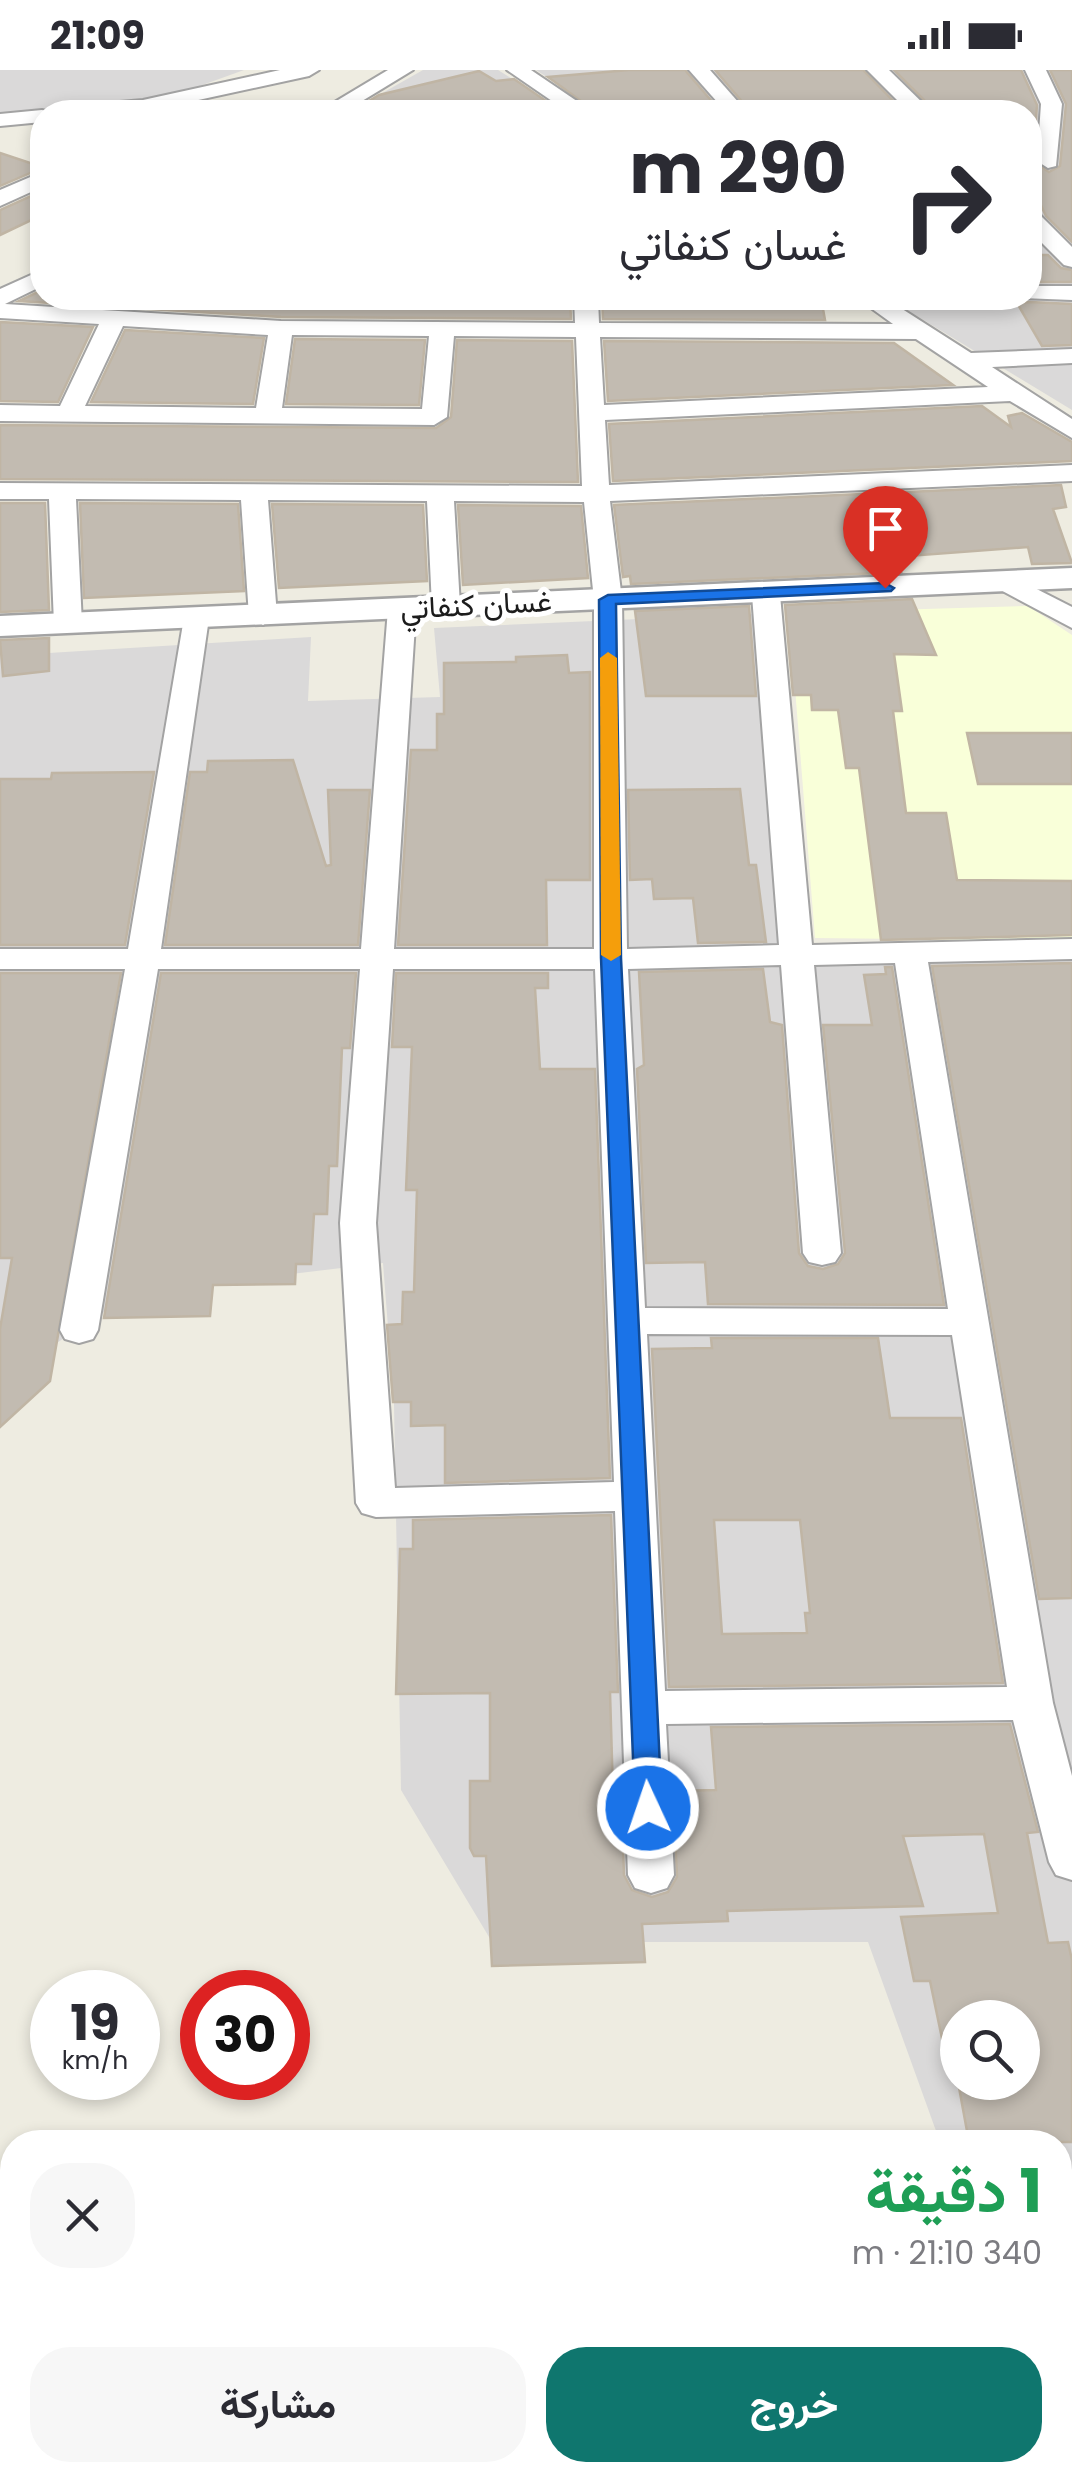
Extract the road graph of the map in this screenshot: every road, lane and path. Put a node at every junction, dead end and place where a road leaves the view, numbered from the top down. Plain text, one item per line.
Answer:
1 (308, 70) edge
2 (403, 70) edge
3 (517, 70) edge
4 (700, 70) edge
5 (877, 70) edge
6 (1035, 70) edge
7 (354, 96) junction
8 (183, 100) edge
9 (348, 100) edge
10 (360, 100) edge
11 (559, 100) edge
12 (727, 100) edge
13 (909, 100) edge
14 (30, 117) edge
15 (30, 118) edge
16 (0, 120) edge
17 (0, 128) edge
18 (1042, 151) edge
19 (1042, 160) edge
20 (1072, 160) edge
21 (30, 184) edge
22 (0, 199) edge
23 (1042, 230) edge
24 (1072, 260) edge
25 (30, 283) edge
26 (1072, 292) edge
27 (1042, 293) edge
28 (0, 298) edge
29 (328, 310) edge
30 (474, 310) edge
31 (887, 310) edge
32 (0, 311) edge
33 (587, 313) edge
34 (114, 318) junction
35 (281, 328) junction
36 (326, 328) junction
37 (442, 329) junction
38 (473, 329) junction
39 (922, 332) junction
40 (1072, 356) edge
41 (966, 361) junction
42 (1014, 392) junction
43 (592, 412) junction
44 (0, 413) edge
45 (68, 414) junction
46 (268, 416) junction
47 (1072, 430) edge
48 (1072, 474) edge
49 (0, 491) edge
50 (62, 491) junction
51 (254, 492) junction
52 (440, 494) junction
53 (596, 494) junction
54 (1072, 578) edge
55 (1005, 581) junction
56 (766, 595) junction
57 (608, 600) junction
58 (446, 606) junction
59 (402, 608) junction
60 (262, 616) junction
61 (195, 618) junction
62 (1072, 619) edge
63 (68, 624) junction
64 (0, 626) edge
65 (1072, 948) edge
66 (796, 951) junction
67 (910, 953) junction
68 (611, 958) junction
69 (0, 959) edge
70 (143, 959) junction
71 (379, 959) junction
72 (822, 1253) dead end
73 (627, 1322) junction
74 (968, 1322) junction
75 (78, 1330) dead end
76 (634, 1496) junction
77 (1031, 1703) junction
78 (644, 1708) junction
79 (1072, 1862) edge
80 (651, 1875) dead end

1 - 8 street
2 - 7 street
3 - 11 street
4 - 12 street
5 - 13 street
6 - 18 street
7 - 9 street
7 - 10 street
14 - 16 street
15 - 17 street
19 - 20 street
21 - 22 street
23 - 24 street
25 - 28 street
26 - 27 street
29 - 36 street
30 - 38 street
31 - 39 street
32 - 34 street
33 - 38 street
33 - 39 street
33 - 43 street
34 - 35 street
34 - 45 street
35 - 36 street
35 - 46 street
36 - 37 street
37 - 38 street
37 - 46 street
39 - 41 street
40 - 41 street
41 - 42 street
42 - 43 street
42 - 47 street
43 - 53 street
44 - 45 street
45 - 46 street
48 - 53 street
49 - 50 street
50 - 51 street
50 - 63 street
51 - 52 street
51 - 60 street
52 - 53 street
52 - 58 street
53 - 57 street
54 - 55 street, غسان كنفاتي
55 - 56 street, غسان كنفاتي
55 - 62 street
56 - 57 street, غسان كنفاتي
56 - 66 street
57 - 58 street, غسان كنفاتي
57 - 68 street
58 - 59 street, غسان كنفاتي
59 - 60 street, غسان كنفاتي
59 - 71 street
60 - 61 street, غسان كنفاتي
61 - 63 street, غسان كنفاتي
61 - 70 street
63 - 64 street, غسان كنفاتي
65 - 67 street
66 - 67 street
66 - 68 street
66 - 72 street
67 - 74 street
68 - 71 street
68 - 73 street
69 - 70 street
70 - 71 street
70 - 75 street
71 - 76 street
73 - 74 street
73 - 76 street
74 - 77 street
76 - 78 street
77 - 78 street
77 - 79 street
78 - 80 street

